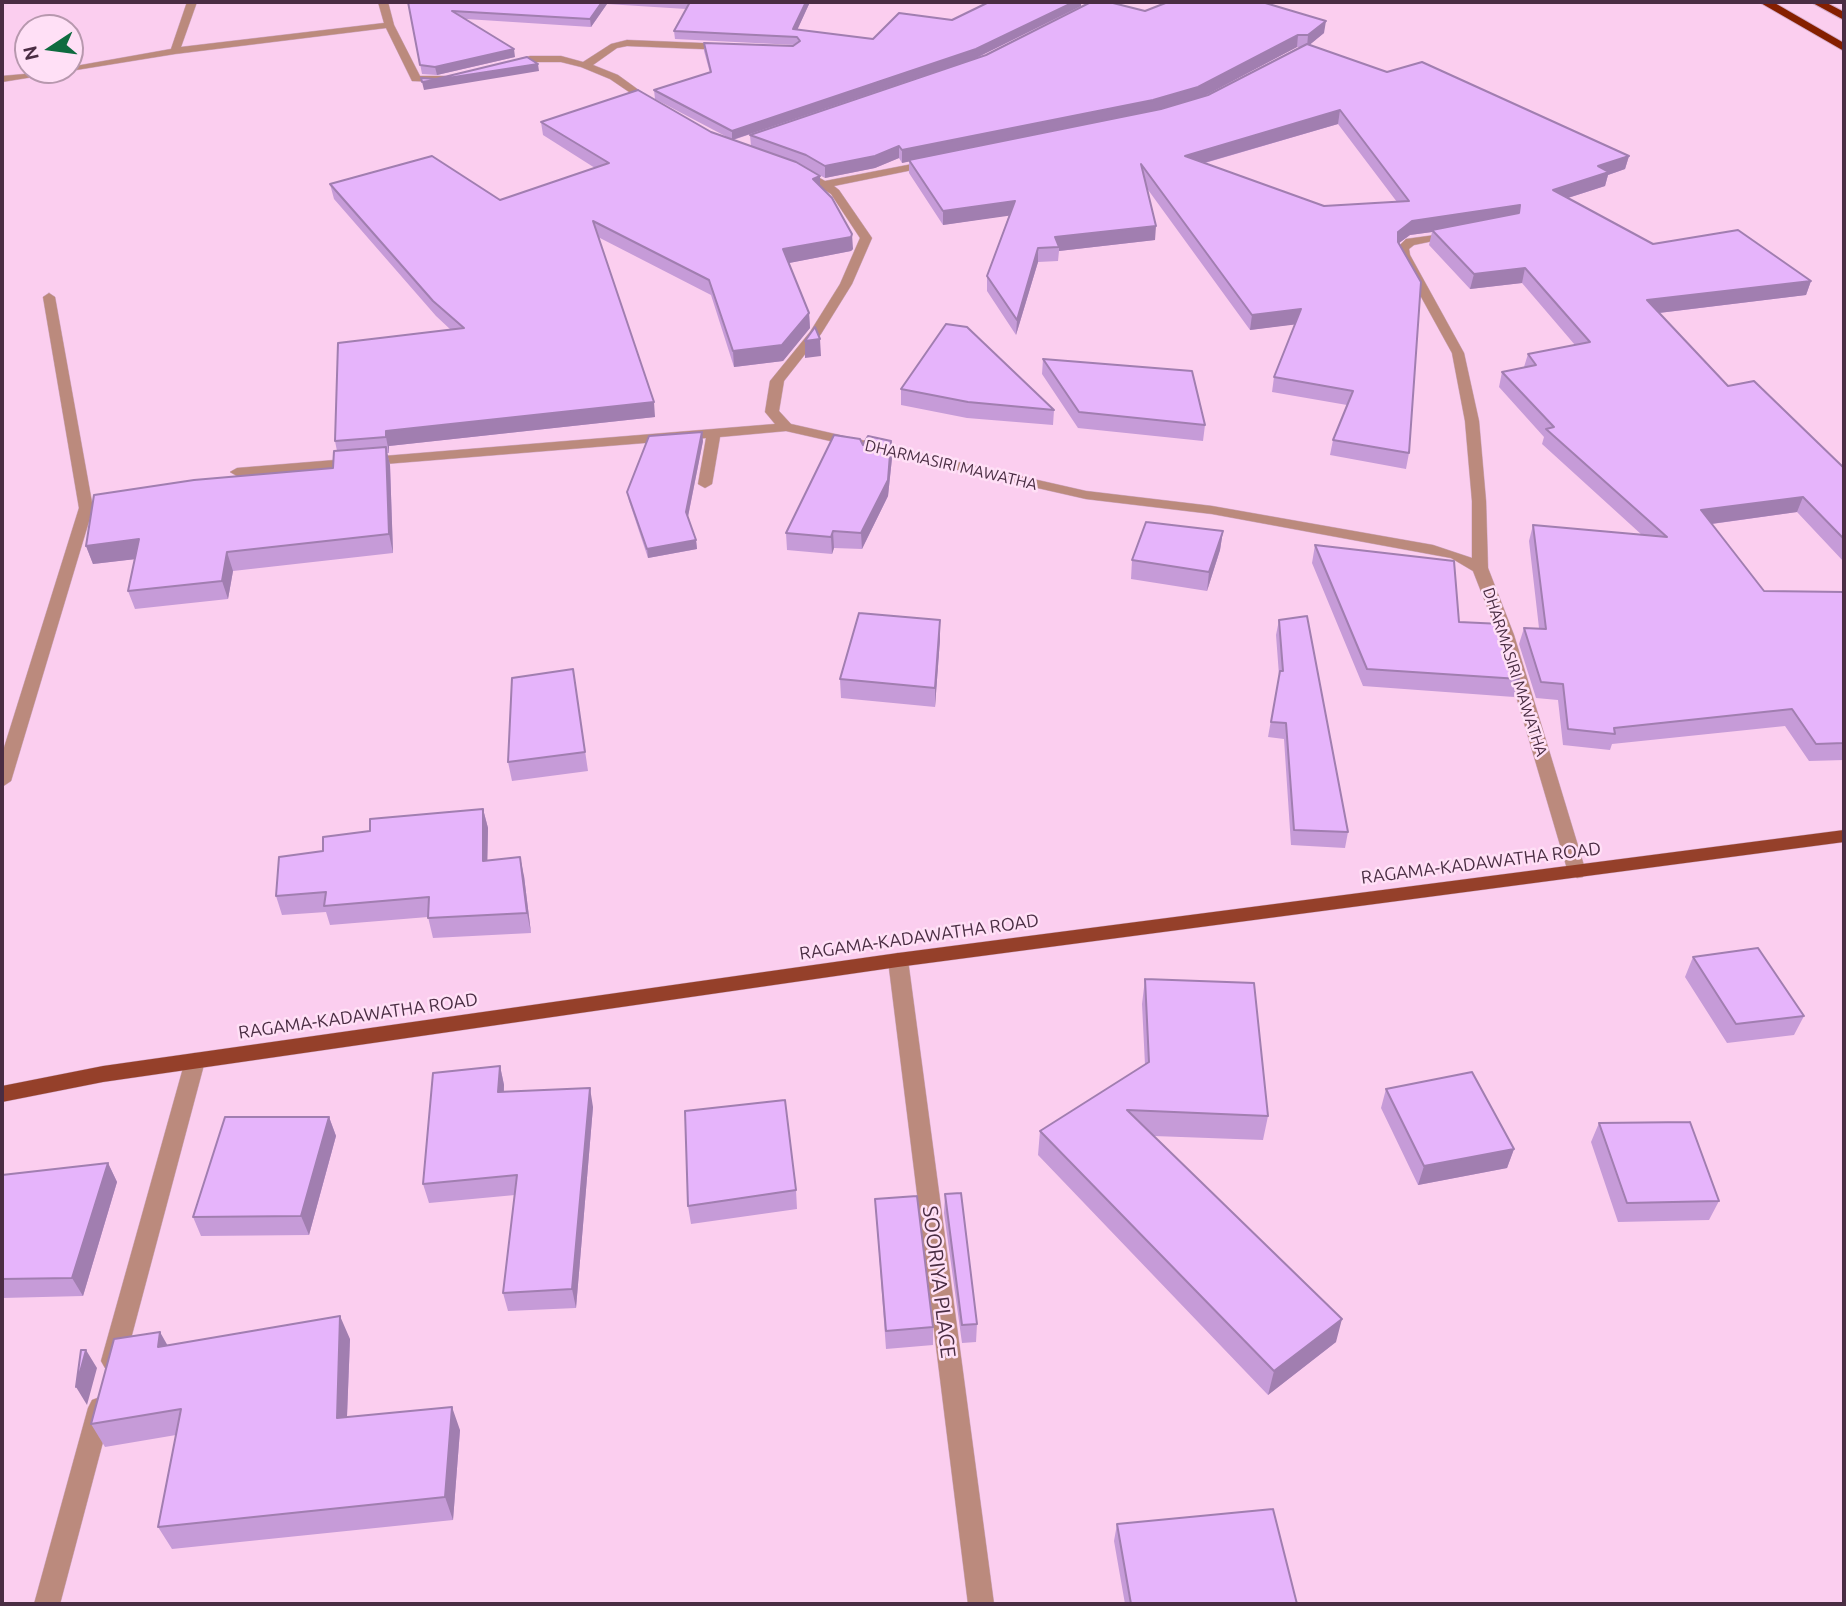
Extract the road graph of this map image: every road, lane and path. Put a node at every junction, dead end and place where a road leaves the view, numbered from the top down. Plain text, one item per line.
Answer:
1 (192, 2) edge
2 (383, 2) edge
3 (1765, 2) edge
4 (1817, 2) edge
5 (1844, 17) edge
6 (389, 24) junction
7 (737, 47) edge
8 (1844, 48) edge
9 (175, 51) junction
10 (585, 65) junction
11 (84, 67) edge
12 (490, 68) edge
13 (463, 75) edge
14 (662, 112) edge
15 (943, 161) edge
16 (790, 168) edge
17 (824, 185) junction
18 (1473, 230) edge
19 (50, 297) dead end
20 (786, 427) junction
21 (714, 433) junction
22 (237, 472) dead end
23 (705, 484) dead end
24 (1480, 568) junction
25 (2, 781) edge
26 (1844, 836) edge
27 (1577, 872) junction
28 (898, 960) junction
29 (195, 1061) junction
30 (2, 1094) edge
31 (47, 1604) edge
32 (981, 1604) edge

1 - 9 street
2 - 6 street
3 - 8 highway
4 - 5 highway
6 - 9 street
6 - 13 street
7 - 10 street
9 - 11 street
10 - 12 street
10 - 14 street
15 - 17 street
16 - 17 street
17 - 20 street
18 - 24 street
19 - 25 street
20 - 21 street, DHARMASIRI MAWATHA
20 - 24 street, DHARMASIRI MAWATHA
21 - 22 street, DHARMASIRI MAWATHA
21 - 23 street
24 - 27 street, DHARMASIRI MAWATHA
26 - 27 main road, RAGAMA-KADAWATHA ROAD
27 - 28 main road, RAGAMA-KADAWATHA ROAD
28 - 29 main road, RAGAMA-KADAWATHA ROAD
28 - 32 street, SOORIYA PLACE
29 - 30 main road, RAGAMA-KADAWATHA ROAD
29 - 31 street

